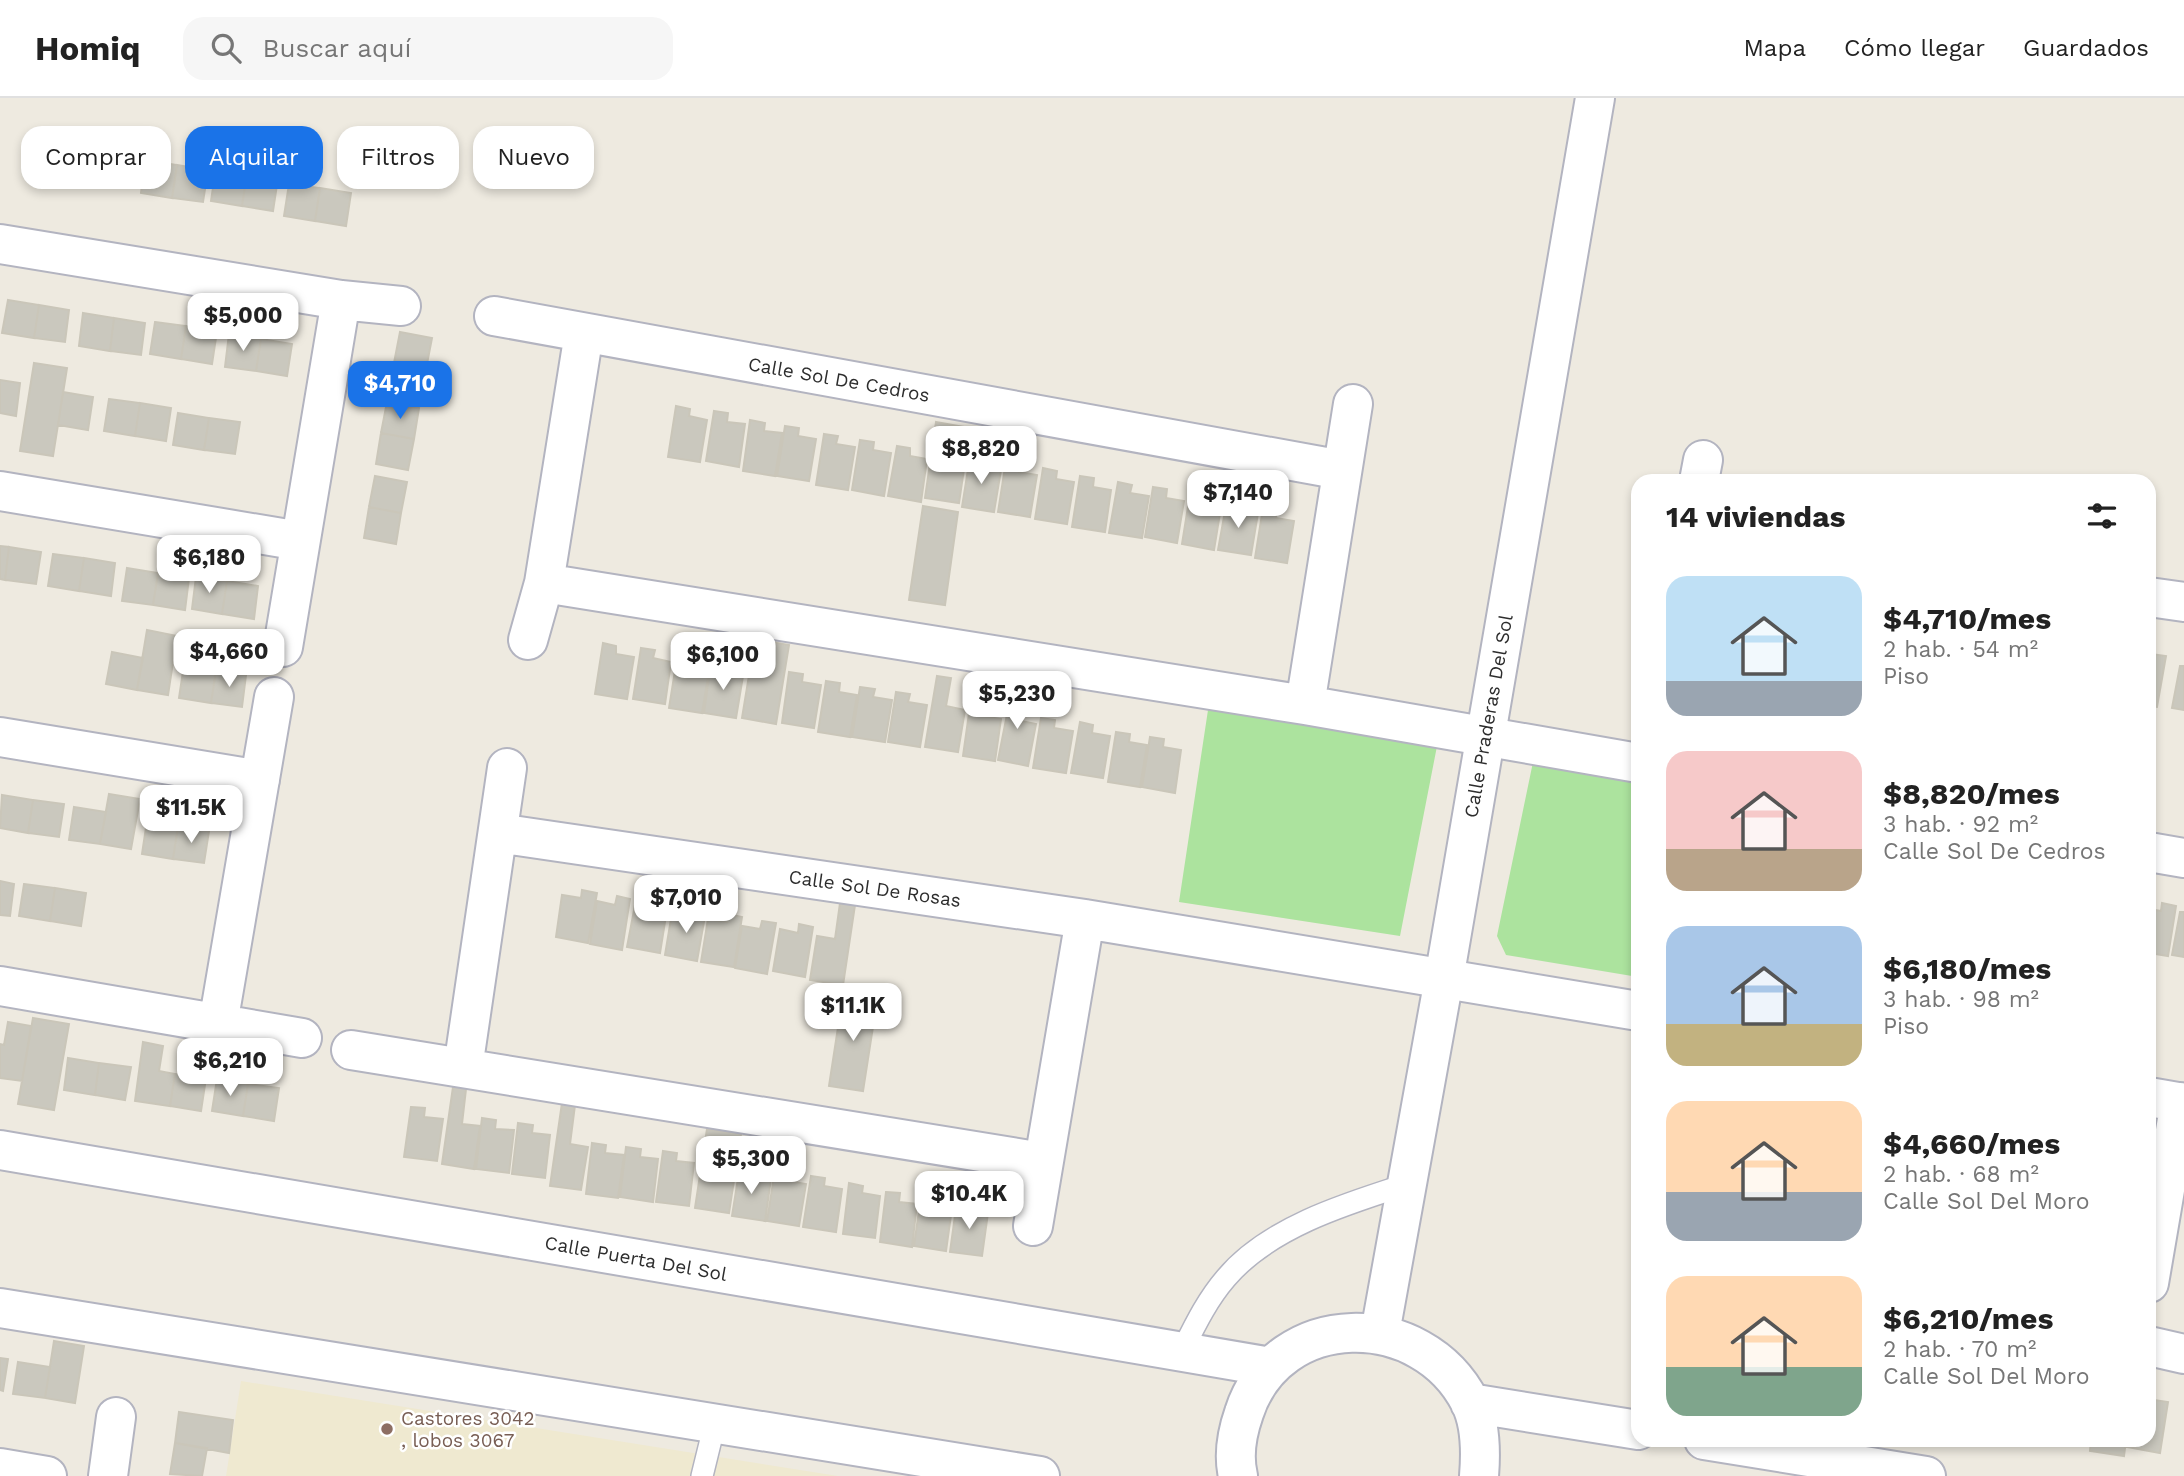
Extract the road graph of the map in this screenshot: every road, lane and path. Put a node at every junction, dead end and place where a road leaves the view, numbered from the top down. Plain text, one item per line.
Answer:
1 (1595, 98) edge
2 (0, 244) edge
3 (341, 300) junction
4 (401, 306) dead end
5 (494, 316) dead end
6 (584, 333) junction
7 (1353, 404) dead end
8 (1342, 470) junction
9 (0, 491) edge
10 (300, 541) junction
11 (544, 583) junction
12 (2156, 598) edge
13 (2184, 602) edge
14 (528, 640) dead end
15 (283, 647) dead end
16 (274, 696) dead end
17 (1305, 705) junction
18 (1485, 736) junction
19 (0, 737) edge
20 (1631, 762) edge
21 (507, 768) dead end
22 (260, 780) junction
23 (498, 833) junction
24 (2156, 853) edge
25 (2184, 858) edge
26 (1085, 919) junction
27 (1444, 979) junction
28 (0, 986) edge
29 (1631, 1010) edge
30 (218, 1024) junction
31 (302, 1038) dead end
32 (351, 1050) dead end
33 (463, 1068) junction
34 (2171, 1101) edge
35 (0, 1150) edge
36 (1042, 1162) junction
37 (1405, 1185) junction
38 (2156, 1225) edge
39 (1033, 1226) dead end
40 (0, 1308) edge
41 (1380, 1333) junction
42 (2156, 1348) edge
43 (1182, 1351) junction
44 (2184, 1354) edge
45 (1271, 1367) junction
46 (1470, 1404) junction
47 (116, 1417) dead end
48 (715, 1423) junction
49 (1631, 1429) edge
50 (1747, 1447) edge
51 (0, 1468) edge
52 (47, 1476) edge
53 (108, 1476) edge
54 (702, 1476) edge
55 (1040, 1476) edge
56 (1238, 1476) edge
57 (1479, 1476) edge
58 (1926, 1476) edge

1 - 18 street, Calle Praderas Del Sol
2 - 3 street
3 - 4 street
3 - 10 street
5 - 6 street, Calle Sol De Cedros
6 - 8 street, Calle Sol De Cedros
6 - 11 street
7 - 8 street
8 - 17 street
9 - 10 street
10 - 15 street
11 - 14 street
11 - 17 street
12 - 13 street
16 - 22 street
17 - 18 street
18 - 20 street
18 - 27 street, Calle Praderas Del Sol
19 - 22 street
21 - 23 street
22 - 30 street
23 - 26 street, Calle Sol De Rosas
23 - 33 street
24 - 25 street
26 - 27 street, Calle Sol De Rosas
26 - 36 street
27 - 29 street, Calle Sol De Rosas
27 - 37 street, Calle Praderas Del Sol
28 - 30 street
30 - 31 street
32 - 33 street
33 - 36 street
34 - 38 street
35 - 43 street, Calle Puerta Del Sol
36 - 39 street
37 - 41 street, Calle Praderas Del Sol
37 - 43 lane
40 - 48 street
41 - 45 street
41 - 46 street
42 - 44 street
43 - 45 street, Calle Puerta Del Sol
45 - 56 street
46 - 49 street
46 - 57 street
47 - 53 street
48 - 54 lane
48 - 55 street
50 - 58 street
51 - 52 street

